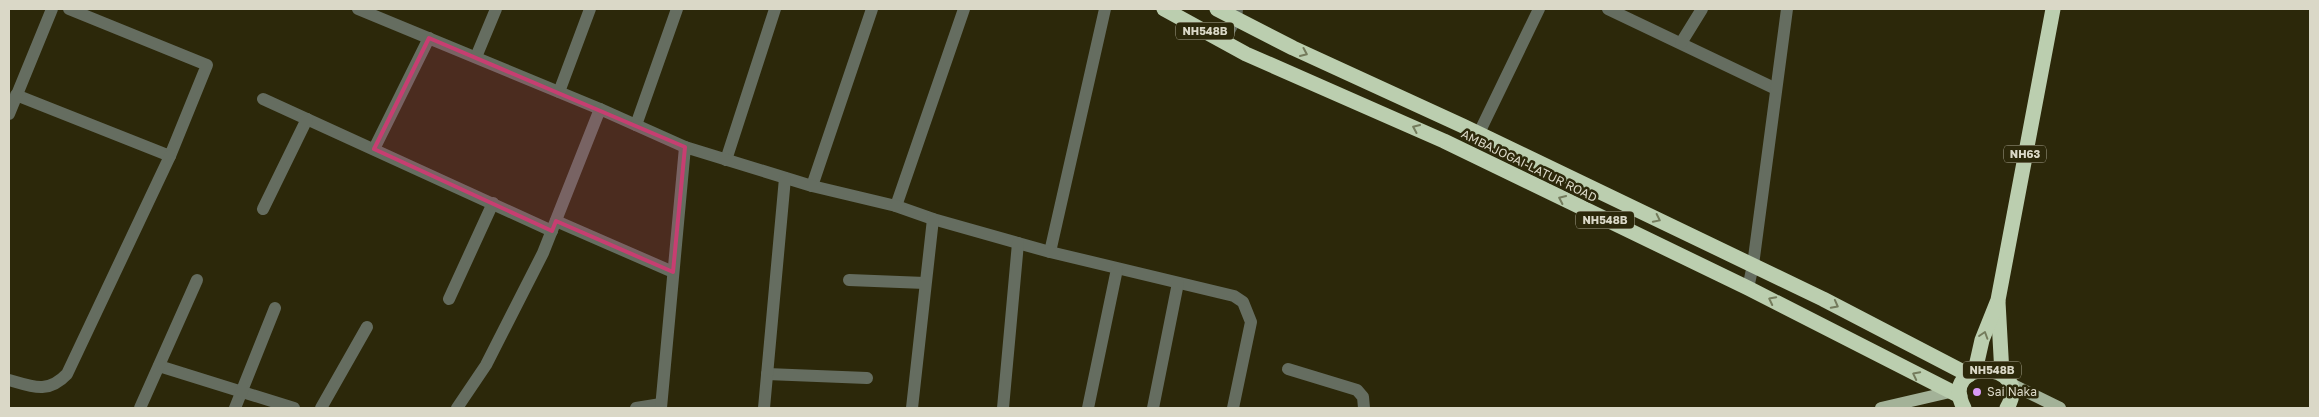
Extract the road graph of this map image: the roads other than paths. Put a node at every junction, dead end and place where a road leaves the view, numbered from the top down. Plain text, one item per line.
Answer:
1 (52, 9) edge
2 (69, 9) edge
3 (358, 9) edge
4 (496, 9) edge
5 (590, 9) edge
6 (677, 9) edge
7 (775, 9) edge
8 (872, 9) edge
9 (964, 9) edge
10 (1105, 9) edge
11 (1164, 9) edge
12 (1217, 9) edge
13 (1539, 9) edge
14 (1608, 9) edge
15 (1702, 9) edge
16 (1787, 9) edge
17 (2053, 9) edge
18 (388, 14) edge
19 (1236, 14) edge
20 (429, 38) junction
21 (1223, 41) junction
22 (1681, 44) junction
23 (476, 58) junction
24 (1776, 89) junction
25 (559, 92) junction
26 (16, 95) junction
27 (263, 99) dead end
28 (600, 109) junction
29 (9, 114) edge
30 (307, 119) junction
31 (636, 125) junction
32 (1478, 133) junction
33 (685, 147) junction
34 (374, 150) junction
35 (170, 156) junction
36 (726, 160) junction
37 (785, 178) junction
38 (812, 186) junction
39 (493, 202) junction
40 (896, 206) junction
41 (263, 209) dead end
42 (933, 219) junction
43 (554, 226) junction
44 (1018, 243) junction
45 (1050, 252) junction
46 (1753, 265) junction
47 (1117, 269) junction
48 (673, 272) junction
49 (197, 280) dead end
50 (849, 280) dead end
51 (1178, 283) junction
52 (925, 284) junction
53 (1748, 288) junction
54 (449, 299) dead end
55 (1998, 300) junction
56 (275, 308) dead end
57 (367, 327) dead end
58 (159, 366) junction
59 (1288, 369) dead end
60 (1972, 373) junction
61 (767, 374) junction
62 (867, 378) dead end
63 (2006, 379) junction
64 (9, 380) edge
65 (242, 392) junction
66 (1958, 399) edge
67 (661, 406) edge
68 (140, 408) edge
69 (235, 408) edge
70 (294, 408) edge
71 (322, 408) edge
72 (457, 408) edge
73 (636, 408) edge
74 (764, 408) edge
75 (912, 408) edge
76 (1003, 408) edge
77 (1088, 408) edge
78 (1153, 408) edge
79 (1233, 408) edge
80 (1364, 408) edge
81 (1881, 408) edge
82 (2008, 408) edge
83 (2060, 408) edge

1 - 26 street
2 - 35 street
3 - 18 street
4 - 23 street
5 - 25 street
6 - 31 street
7 - 36 street
8 - 38 street
9 - 40 street
10 - 45 street
11 - 21 highway, AMBAJOGAI-LATUR ROAD / NH548B
12 - 19 highway, NH548B
13 - 32 street
14 - 22 street
15 - 22 street
16 - 24 street
17 - 55 highway, NH63
18 - 20 street
19 - 21 street
19 -> 32 highway, NH548B
20 - 23 street
20 - 34 street
53 -> 21 highway, AMBAJOGAI-LATUR ROAD / NH548B
22 - 24 street
23 - 25 street
24 - 46 street
25 - 28 street
26 - 29 street
26 - 35 street
27 - 30 street
28 - 31 street
28 - 43 street
30 - 34 street
30 - 41 street
31 - 33 street
32 -> 46 highway, NH548B
33 - 36 street
33 - 48 street
34 - 39 street
35 - 64 street
36 - 37 street
37 - 38 street
37 - 61 street
38 - 40 street
39 - 43 street
39 - 54 street
40 - 42 street
42 - 44 street
42 - 52 street
43 - 48 street
43 - 72 street
44 - 45 street
44 - 76 street
45 - 47 street
46 - 53 street
46 -> 60 highway, NH548B
47 - 51 street
47 - 77 street
48 - 67 street
49 - 58 street
50 - 52 street
51 - 78 street
51 - 79 street
52 - 75 street
66 -> 53 highway, AMBAJOGAI-LATUR ROAD / NH548B
60 -> 55 highway, NH63
55 - 63 highway, NH63
56 - 65 street
57 - 71 street
58 - 65 street
58 - 68 street
59 - 80 street
60 - 63 highway, NH548B
60 - 66 highway, NH548B
61 - 62 street
61 - 74 street
63 - 82 highway, NH548B
63 - 83 main road
65 - 69 street
65 - 70 street
66 - 81 main road
67 - 73 street

